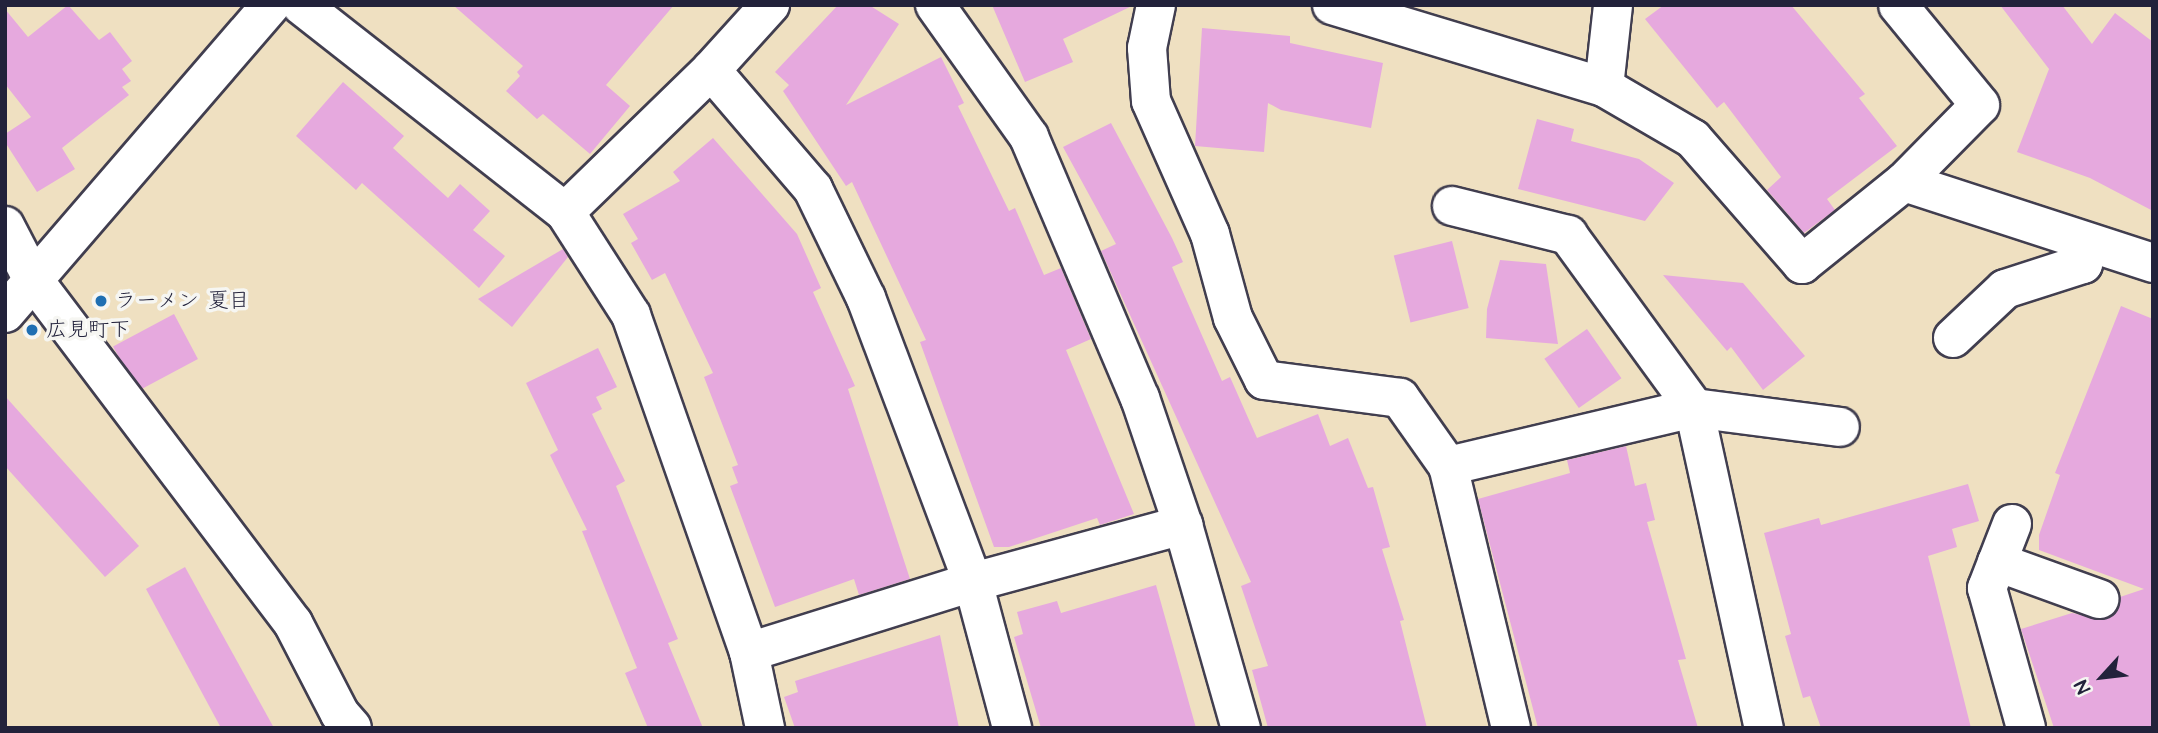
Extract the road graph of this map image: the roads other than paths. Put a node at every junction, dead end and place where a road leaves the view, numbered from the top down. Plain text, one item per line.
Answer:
1 (271, 5) edge
2 (301, 5) edge
3 (769, 5) edge
4 (934, 5) edge
5 (1156, 5) edge
6 (1332, 5) edge
7 (1613, 5) edge
8 (1898, 5) edge
9 (711, 70) junction
10 (1604, 87) junction
11 (1904, 182) junction
12 (1452, 206) dead end
13 (565, 212) junction
14 (5, 226) edge
15 (2087, 242) junction
16 (2153, 263) edge
17 (33, 278) junction
18 (5, 313) edge
19 (1953, 338) dead end
20 (1694, 408) junction
21 (1840, 427) dead end
22 (1448, 466) junction
23 (2012, 524) dead end
24 (1184, 525) junction
25 (1997, 562) junction
26 (973, 582) junction
27 (2099, 599) dead end
28 (749, 652) junction
29 (352, 728) edge
30 (765, 728) edge
31 (1012, 728) edge
32 (1241, 728) edge
33 (1511, 728) edge
34 (1764, 728) edge
35 (2026, 728) edge

1 - 17 street
2 - 13 street
3 - 9 street
4 - 24 street
5 - 22 street
6 - 10 street
7 - 10 street
8 - 11 street
9 - 13 street
9 - 26 street
10 - 11 street
11 - 15 street
12 - 20 street
13 - 28 street
14 - 17 street
15 - 16 street
15 - 19 street
17 - 18 street
17 - 29 street
20 - 21 street
20 - 22 street
20 - 34 street
22 - 33 street
23 - 25 street
24 - 26 street
24 - 32 street
25 - 27 street
25 - 35 street
26 - 28 street
26 - 31 street
28 - 30 street

